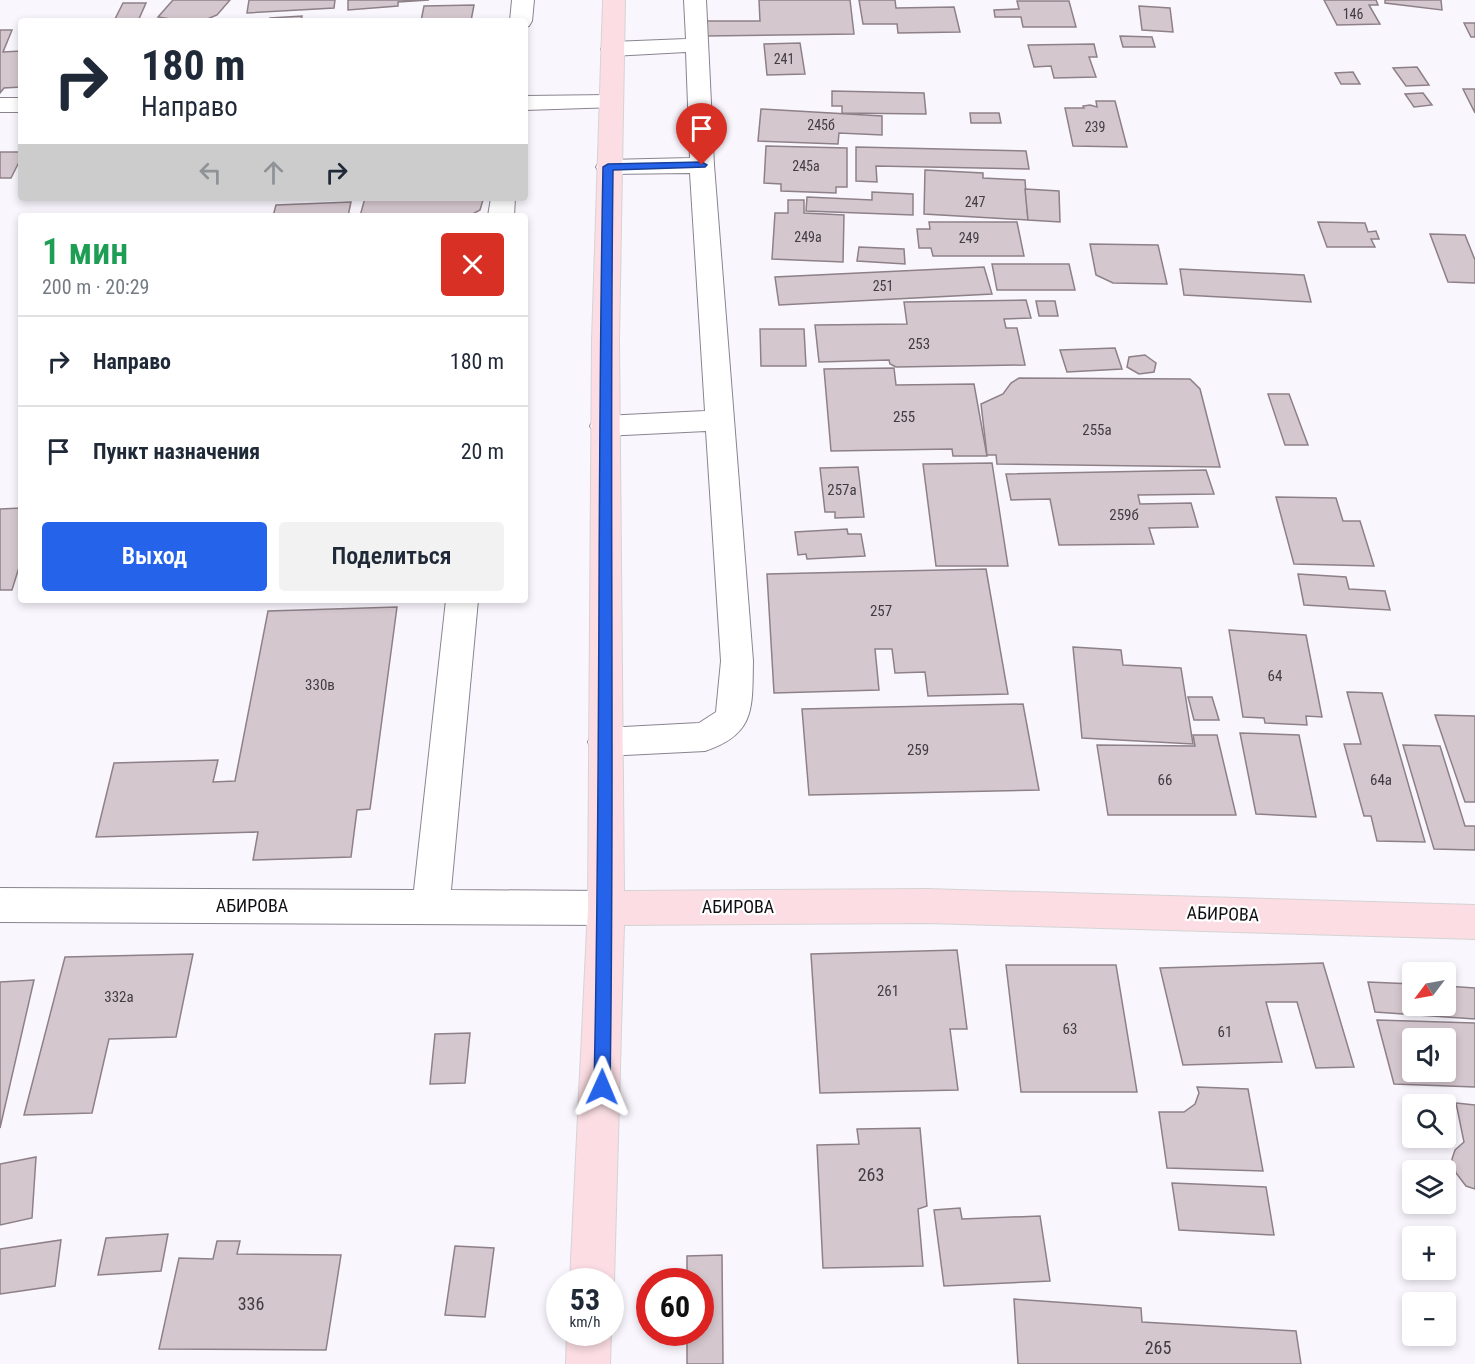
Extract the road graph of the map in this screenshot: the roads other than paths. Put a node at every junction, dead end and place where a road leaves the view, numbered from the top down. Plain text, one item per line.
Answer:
1 (523, 0) edge
2 (614, 0) edge
3 (695, 0) edge
4 (521, 18) edge
5 (695, 45) junction
6 (612, 49) junction
7 (609, 102) junction
8 (528, 103) edge
9 (0, 105) edge
10 (18, 105) edge
11 (702, 165) junction
12 (608, 167) junction
13 (720, 420) junction
14 (604, 426) junction
15 (462, 603) edge
16 (605, 742) junction
17 (0, 905) edge
18 (431, 907) junction
19 (606, 908) junction
20 (1475, 922) edge
21 (593, 1268) edge
22 (589, 1346) edge
23 (588, 1364) edge

1 - 4 street
2 - 6 main road
3 - 5 street
5 - 6 street
5 - 11 street
6 - 7 main road
7 - 8 street
7 - 12 main road
9 - 10 street
11 - 12 street
11 - 13 street
12 - 14 main road
13 - 14 street
13 - 16 street
14 - 16 main road
15 - 18 street
16 - 19 main road
17 - 18 street, АБИРОВА
18 - 19 street, АБИРОВА
19 - 20 main road, АБИРОВА
19 - 21 main road
22 - 23 main road

